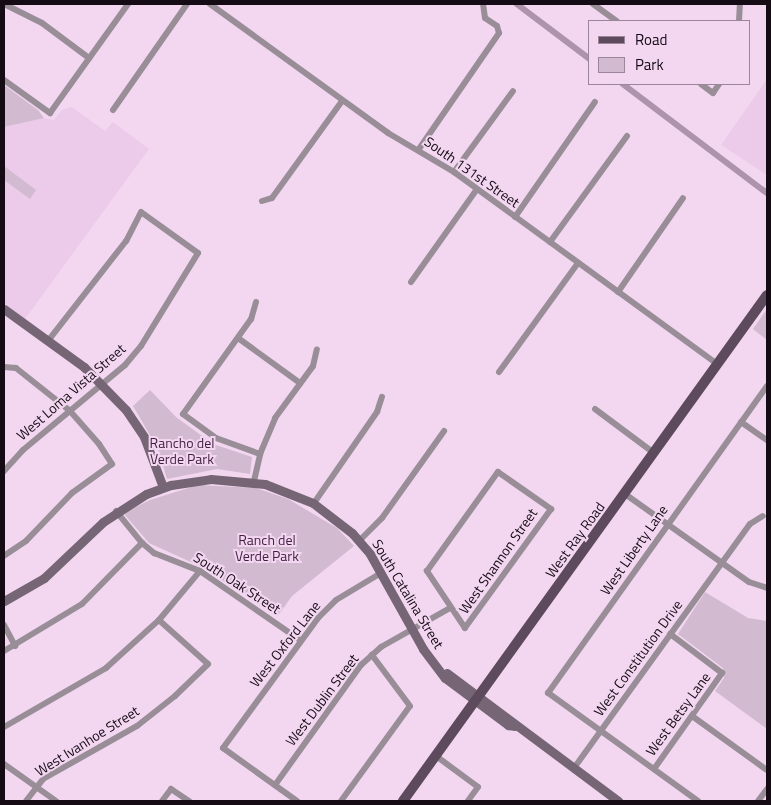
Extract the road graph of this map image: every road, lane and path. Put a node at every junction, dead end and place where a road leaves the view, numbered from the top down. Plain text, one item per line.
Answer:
1 (4, 4) edge
2 (128, 4) edge
3 (187, 4) edge
4 (210, 4) edge
5 (483, 4) edge
6 (593, 4) edge
7 (606, 4) edge
8 (740, 4) edge
9 (601, 10) junction
10 (615, 20) edge
11 (739, 20) edge
12 (89, 58) junction
13 (4, 80) edge
14 (702, 85) edge
15 (718, 85) edge
16 (513, 91) dead end
17 (342, 101) junction
18 (595, 102) dead end
19 (113, 110) dead end
20 (627, 136) dead end
21 (419, 149) junction
22 (454, 172) junction
23 (477, 189) junction
24 (683, 198) dead end
25 (262, 201) dead end
26 (515, 217) junction
27 (550, 242) junction
28 (578, 263) junction
29 (410, 282) dead end
30 (618, 292) junction
31 (767, 295) edge
32 (256, 302) dead end
33 (4, 308) edge
34 (238, 338) junction
35 (48, 341) junction
36 (317, 348) dead end
37 (717, 364) junction
38 (4, 367) edge
39 (499, 372) dead end
40 (300, 383) junction
41 (102, 384) junction
42 (767, 386) edge
43 (382, 397) dead end
44 (595, 409) dead end
45 (70, 410) junction
46 (742, 422) junction
47 (444, 431) dead end
48 (767, 440) edge
49 (654, 453) junction
50 (260, 454) junction
51 (4, 471) edge
52 (254, 481) junction
53 (163, 487) junction
54 (625, 494) junction
55 (314, 504) junction
56 (116, 511) junction
57 (763, 516) dead end
58 (667, 524) junction
59 (359, 541) junction
60 (142, 543) junction
61 (4, 556) edge
62 (722, 563) junction
63 (200, 571) junction
64 (381, 574) junction
65 (767, 588) edge
66 (4, 601) edge
67 (450, 608) junction
68 (159, 620) junction
69 (4, 625) edge
70 (412, 630) junction
71 (670, 634) junction
72 (300, 640) junction
73 (15, 646) junction
74 (4, 651) edge
75 (372, 654) junction
76 (477, 699) junction
77 (692, 716) junction
78 (4, 727) edge
79 (601, 731) junction
80 (436, 756) junction
81 (4, 764) edge
82 (574, 768) junction
83 (654, 769) junction
84 (767, 770) edge
85 (275, 785) junction
86 (36, 787) junction
87 (767, 789) edge
88 (690, 799) edge
89 (26, 801) edge
90 (56, 801) edge
91 (162, 801) edge
92 (189, 801) edge
93 (297, 801) edge
94 (341, 801) edge
95 (404, 801) edge
96 (468, 801) edge
97 (618, 801) edge
98 (698, 801) edge
99 (758, 801) edge

1 - 12 street
2 - 12 street
3 - 19 street
4 - 17 street, South 131st Street
5 - 21 street
6 - 9 street
7 - 9 street
8 - 11 street
9 - 10 street
12 - 13 street
14 - 15 street
16 - 22 street
17 - 21 street, South 131st Street
17 - 25 street
18 - 26 street
20 - 27 street
21 - 22 street, South 131st Street
22 - 23 street, South 131st Street
23 - 26 street, South 131st Street
23 - 29 street
24 - 30 street
26 - 27 street, South 131st Street
27 - 28 street, South 131st Street
28 - 30 street, South 131st Street
28 - 39 street
30 - 37 street, South 131st Street
31 - 37 main road, West Ray Road
32 - 34 street
33 - 35 street
34 - 40 street
34 - 50 street
35 - 41 street
35 - 41 street, West Loma Vista Street
36 - 40 street
37 - 49 main road, West Ray Road
38 - 45 street
40 - 50 street
41 - 45 street, West Loma Vista Street
41 - 53 street
42 - 46 street, West Liberty Lane
43 - 55 street
44 - 49 street
45 - 51 street, West Loma Vista Street
45 - 61 street
46 - 48 street
46 - 58 street, West Liberty Lane
47 - 59 street
49 - 54 main road, West Ray Road
50 - 52 street
52 - 53 street, South Catalina Street
52 - 55 street, South Catalina Street
53 - 56 street, South Catalina Street
54 - 58 street
54 - 76 main road, West Ray Road
55 - 59 street, South Catalina Street
56 - 60 street, South Oak Street
56 - 66 street, South Catalina Street
57 - 62 street, West Constitution Drive
58 - 62 street
58 - 79 street, West Liberty Lane
59 - 64 street, South Catalina Street
60 - 63 street, South Oak Street
60 - 73 street
62 - 65 street
62 - 71 street, West Constitution Drive
63 - 68 street
63 - 72 street, South Oak Street
64 - 70 street, South Catalina Street
64 - 72 street, West Oxford Lane
67 - 67 street, West Shannon Street
67 - 70 street, West Dublin Street
68 - 78 street
68 - 86 street, West Ivanhoe Street
69 - 73 street
70 - 75 street, West Dublin Street
70 - 76 street, South Catalina Street
71 - 77 street, West Betsy Lane
71 - 79 street, West Constitution Drive
72 - 85 street, West Oxford Lane
73 - 74 street
75 - 85 street, West Dublin Street
75 - 94 street
76 - 80 main road, West Ray Road
76 - 82 street, South Catalina Street
77 - 83 street, West Betsy Lane
77 - 84 street
79 - 82 street, West Constitution Drive
79 - 83 street
80 - 95 main road, West Ray Road
80 - 96 street
81 - 86 street
82 - 97 street, South Catalina Street
83 - 88 street
85 - 93 street
86 - 89 street, West Ivanhoe Street
86 - 90 street
87 - 99 street
88 - 98 street
91 - 92 street

